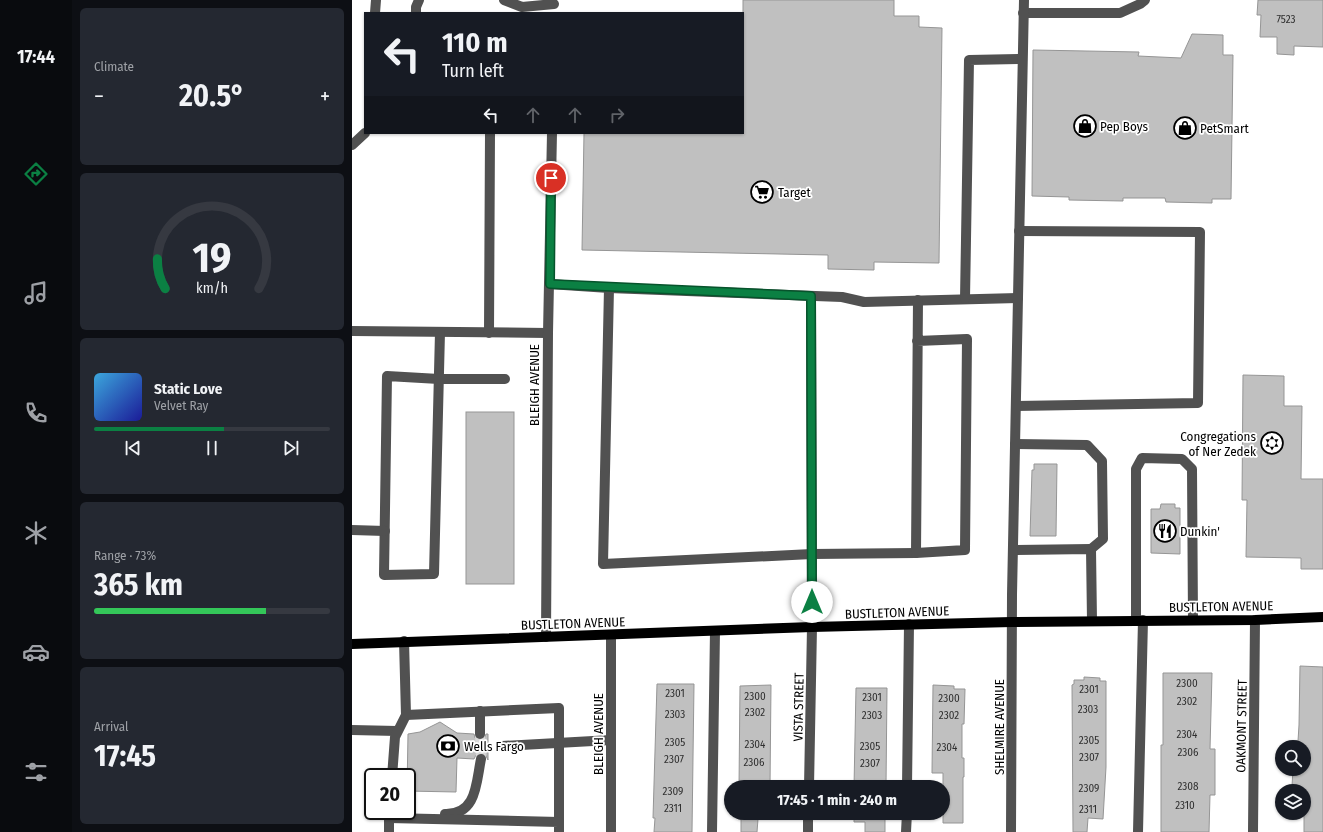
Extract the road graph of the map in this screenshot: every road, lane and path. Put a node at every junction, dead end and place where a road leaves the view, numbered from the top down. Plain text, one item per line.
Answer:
1 (376, 0) edge
2 (419, 0) edge
3 (504, 0) edge
4 (1024, 0) edge
5 (1145, 0) edge
6 (554, 6) edge
7 (375, 12) edge
8 (416, 12) edge
9 (1024, 13) junction
10 (1022, 59) junction
11 (364, 134) edge
12 (490, 134) edge
13 (552, 134) edge
14 (352, 145) edge
15 (1019, 231) junction
16 (550, 284) junction
17 (609, 288) junction
18 (811, 296) junction
19 (1018, 298) junction
20 (965, 299) junction
21 (918, 300) junction
22 (352, 331) edge
23 (440, 332) junction
24 (489, 333) junction
25 (548, 334) junction
26 (917, 340) junction
27 (439, 379) junction
28 (505, 379) dead end
29 (1016, 406) junction
30 (1015, 444) junction
31 (352, 530) edge
32 (385, 531) junction
33 (1091, 549) junction
34 (1014, 550) junction
35 (916, 553) junction
36 (812, 554) junction
37 (1323, 617) edge
38 (1139, 620) junction
39 (1193, 620) junction
40 (1255, 620) junction
41 (1092, 621) junction
42 (1012, 622) junction
43 (909, 624) junction
44 (812, 627) junction
45 (715, 631) junction
46 (611, 635) junction
47 (546, 637) junction
48 (404, 641) junction
49 (352, 644) edge
50 (480, 712) junction
51 (406, 715) junction
52 (352, 730) edge
53 (397, 731) junction
54 (480, 734) tunnel mouth
55 (611, 740) junction
56 (559, 743) junction
57 (502, 746) dead end
58 (480, 759) tunnel mouth
59 (393, 768) edge
60 (809, 780) edge
61 (907, 780) edge
62 (416, 814) edge
63 (416, 816) edge
64 (389, 820) edge
65 (808, 820) edge
66 (907, 820) edge
67 (559, 827) edge
68 (389, 832) edge
69 (611, 832) edge
70 (712, 832) edge
71 (808, 832) edge
72 (906, 832) edge
73 (1011, 832) edge
74 (1138, 832) edge
75 (1253, 832) edge

1 - 7 street
2 - 8 street
3 - 6 street
4 - 9 street, SHELMIRE AVENUE
5 - 9 street
9 - 10 street, SHELMIRE AVENUE
10 - 15 street, SHELMIRE AVENUE
10 - 20 street
11 - 14 street
12 - 24 street
13 - 16 street, BLEIGH AVENUE
15 - 19 street, SHELMIRE AVENUE
15 - 29 street
16 - 17 street
16 - 25 street, BLEIGH AVENUE
17 - 18 street
17 - 36 street
18 - 21 street
18 - 36 street, VISTA STREET
19 - 20 street
19 - 29 street, SHELMIRE AVENUE
20 - 21 street
21 - 26 street
22 - 23 street
23 - 24 street
23 - 27 street
24 - 25 street
25 - 47 street, BLEIGH AVENUE
26 - 35 street
26 - 35 street
27 - 28 street
27 - 32 street
27 - 32 street
29 - 30 street, SHELMIRE AVENUE
30 - 33 street
30 - 34 street, SHELMIRE AVENUE
31 - 32 street
33 - 34 street
33 - 41 street
34 - 42 street, SHELMIRE AVENUE
35 - 36 street
36 - 44 street, VISTA STREET
37 - 40 main road, BUSTLETON AVENUE
38 - 39 main road, BUSTLETON AVENUE
38 - 39 street
38 - 41 main road, BUSTLETON AVENUE
38 - 74 street
39 - 40 main road, BUSTLETON AVENUE
40 - 75 street, OAKMONT STREET
41 - 42 main road, BUSTLETON AVENUE
42 - 43 main road, BUSTLETON AVENUE
42 - 73 street, SHELMIRE AVENUE
43 - 44 main road, BUSTLETON AVENUE
43 - 61 street
44 - 45 main road, BUSTLETON AVENUE
44 - 60 street, VISTA STREET
45 - 46 main road, BUSTLETON AVENUE
45 - 70 street
46 - 47 main road, BUSTLETON AVENUE
46 - 55 street, BLEIGH AVENUE
47 - 48 main road, BUSTLETON AVENUE
48 - 49 main road, BUSTLETON AVENUE
48 - 51 street
50 - 51 street
50 - 54 street
50 - 56 street
51 - 53 street
52 - 53 street
53 - 59 street
55 - 56 street
55 - 69 street, BLEIGH AVENUE
56 - 57 street
56 - 67 street
58 - 62 street
63 - 67 street
64 - 68 street
65 - 71 street
66 - 72 street

